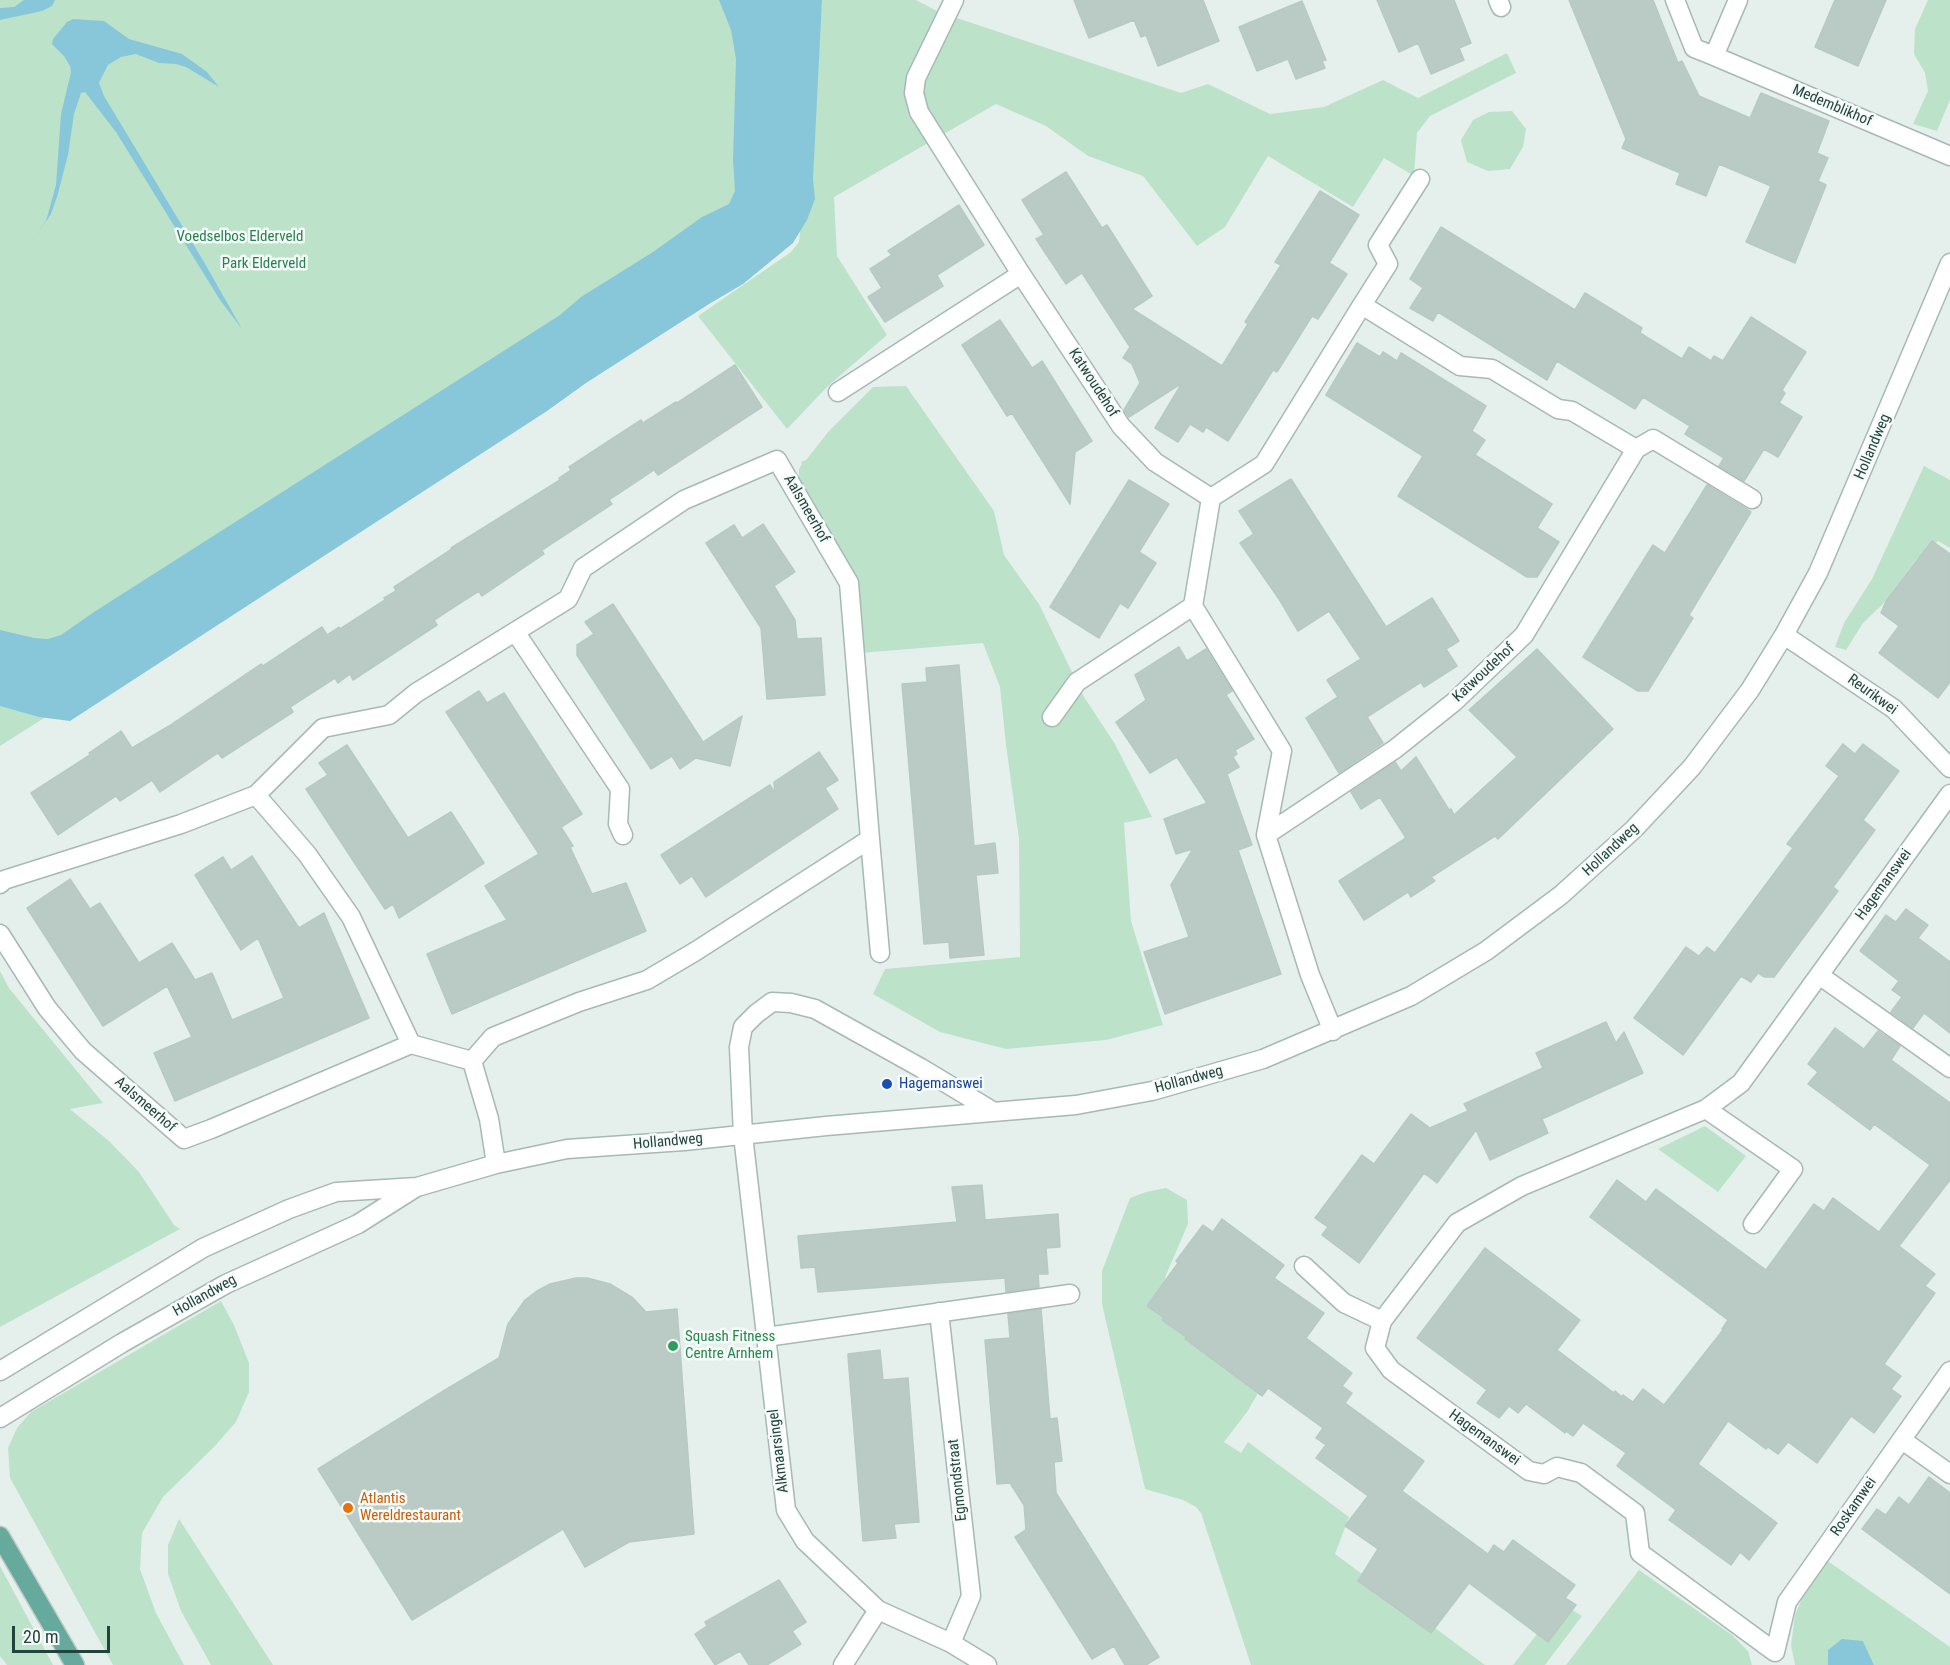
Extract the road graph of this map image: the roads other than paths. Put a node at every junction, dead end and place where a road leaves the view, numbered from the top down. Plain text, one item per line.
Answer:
1 (954, 0) edge
2 (1675, 0) edge
3 (1738, 0) edge
4 (1714, 56) junction
5 (1950, 156) edge
6 (1420, 179) dead end
7 (1950, 264) edge
8 (1021, 274) junction
9 (1362, 305) junction
10 (838, 392) dead end
11 (1636, 449) junction
12 (1211, 498) junction
13 (1752, 500) dead end
14 (1193, 606) junction
15 (516, 633) junction
16 (1784, 635) junction
17 (1052, 717) dead end
18 (1950, 768) edge
19 (1950, 794) edge
20 (256, 795) junction
21 (1266, 835) junction
22 (623, 836) dead end
23 (870, 839) junction
24 (0, 885) edge
25 (0, 934) edge
26 (880, 953) dead end
27 (1819, 975) junction
28 (1333, 1031) junction
29 (411, 1044) junction
30 (472, 1061) junction
31 (1950, 1068) edge
32 (1706, 1109) junction
33 (994, 1112) junction
34 (743, 1135) junction
35 (496, 1164) junction
36 (417, 1187) junction
37 (1753, 1224) dead end
38 (1304, 1266) dead end
39 (1070, 1294) dead end
40 (939, 1312) junction
41 (1382, 1321) junction
42 (766, 1337) junction
43 (0, 1371) edge
44 (1950, 1371) edge
45 (0, 1418) edge
46 (1902, 1440) junction
47 (1950, 1474) edge
48 (0, 1536) edge
49 (878, 1610) junction
50 (951, 1643) junction
51 (1775, 1652) joint
52 (75, 1665) edge
53 (843, 1665) edge
54 (987, 1665) edge

1 - 8 street, Katwoudehof
2 - 4 street, Medemblikhof
3 - 4 street
4 - 5 street, Medemblikhof
6 - 9 street
7 - 16 street, Hollandweg
8 - 10 street
8 - 12 street, Katwoudehof
9 - 11 street
9 - 12 street
11 - 13 street
11 - 21 street, Katwoudehof
12 - 14 street
14 - 17 street
14 - 21 street
15 - 20 street, Aalsmeerhof
15 - 22 street
15 - 23 street, Aalsmeerhof
16 - 18 street, Reurikwei
16 - 28 street, Hollandweg
19 - 27 street, Hagemanswei
20 - 24 street, Aalsmeerhof
20 - 29 street
21 - 28 street
23 - 26 street, Aalsmeerhof
23 - 30 street
25 - 29 street, Aalsmeerhof
27 - 31 street
27 - 32 street, Hagemanswei
28 - 33 street, Hollandweg
29 - 30 street
30 - 35 street
32 - 37 street
32 - 41 street, Hagemanswei
33 - 34 street, Hollandweg
33 - 34 street
34 - 35 street, Hollandweg
34 - 42 street, Alkmaarsingel
35 - 36 street, Hollandweg
36 - 43 street, Hollandweg
36 - 45 street, Hollandweg
38 - 41 street
39 - 40 street
40 - 42 street
40 - 50 street, Egmondstraat
41 - 51 street, Hagemanswei
42 - 49 street, Alkmaarsingel
44 - 46 street, Roskamwei
46 - 47 street
46 - 51 street, Roskamwei
48 - 52 main road
49 - 50 street, Alkmaarsingel
49 - 53 street
50 - 54 street, Alkmaarsingel

